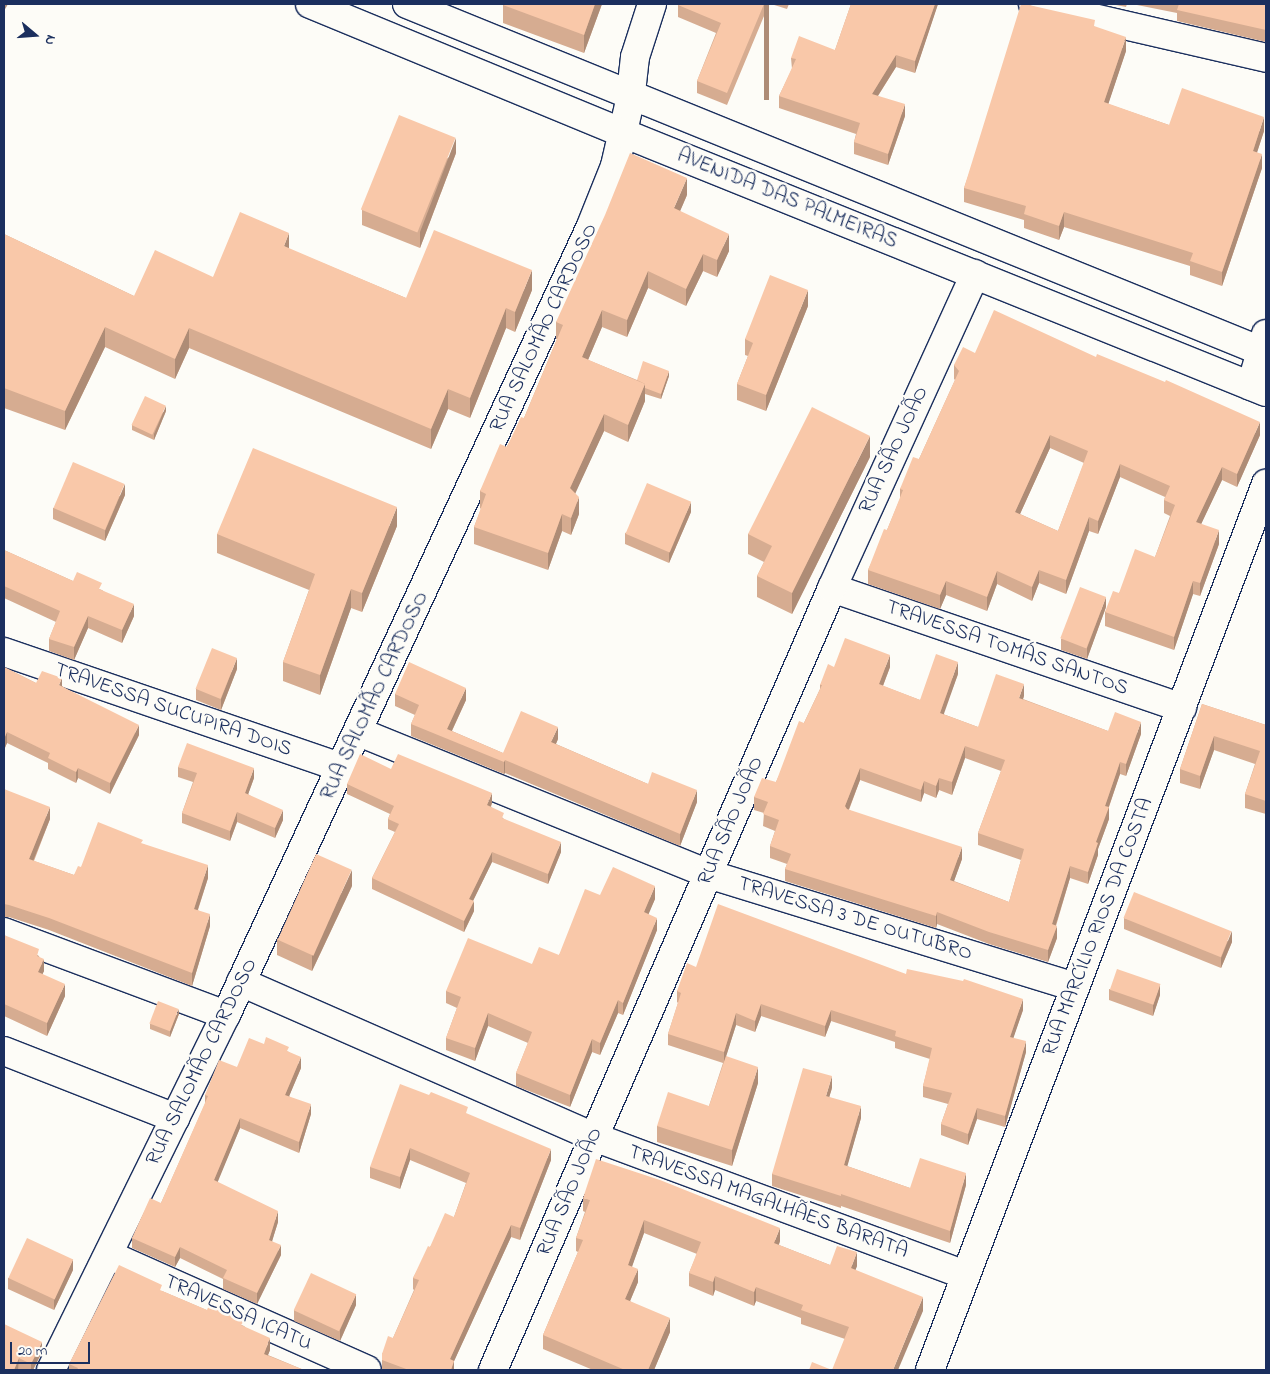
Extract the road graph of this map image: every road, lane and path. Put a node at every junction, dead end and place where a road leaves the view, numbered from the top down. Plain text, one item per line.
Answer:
1 (310, 4) edge
2 (407, 4) edge
3 (652, 4) edge
4 (1032, 4) edge
5 (1266, 58) edge
6 (631, 93) junction
7 (623, 133) junction
8 (975, 274) junction
9 (1265, 346) edge
10 (1259, 389) edge
11 (1266, 484) edge
12 (832, 588) junction
13 (4, 652) edge
14 (1182, 708) junction
15 (359, 732) junction
16 (342, 768) junction
17 (708, 874) junction
18 (4, 932) edge
19 (242, 982) junction
20 (1075, 987) junction
21 (226, 1015) junction
22 (4, 1050) edge
23 (174, 1118) junction
24 (594, 1137) junction
25 (109, 1255) junction
26 (965, 1275) junction
27 (51, 1370) edge
28 (367, 1370) edge
29 (493, 1370) edge
30 (930, 1370) edge

1 - 7 street, AVENIDA DAS PALMEIRAS
2 - 6 street, AVENIDA DAS PALMEIRAS
3 - 6 street, RUA SALOMÃO CARDOSO
4 - 5 street
6 - 7 street, RUA SALOMÃO CARDOSO
6 - 9 street, AVENIDA DAS PALMEIRAS
7 - 8 street, AVENIDA DAS PALMEIRAS
7 - 15 street, RUA SALOMÃO CARDOSO
8 - 10 street, AVENIDA DAS PALMEIRAS
8 - 12 street, RUA SÃO JOÃO
9 - 10 street
11 - 14 street, RUA MARCÍLIO RIOS DA COSTA
12 - 14 street, TRAVESSA TOMÁS SANTOS
12 - 17 street, RUA SÃO JOÃO
13 - 16 street, TRAVESSA SUCUPIRA DOIS
14 - 20 street, RUA MARCÍLIO RIOS DA COSTA
15 - 16 street, RUA SALOMÃO CARDOSO
15 - 17 street, TRAVESSA 3 DE OUTUBRO
16 - 19 street, RUA SALOMÃO CARDOSO
17 - 20 street, TRAVESSA 3 DE OUTUBRO
17 - 24 street, RUA SÃO JOÃO
18 - 21 street
19 - 21 street, RUA SALOMÃO CARDOSO
19 - 24 street, TRAVESSA MAGALHÃES BARATA
20 - 26 street, RUA MARCÍLIO RIOS DA COSTA
21 - 23 street, RUA SALOMÃO CARDOSO
22 - 23 street
23 - 25 street, RUA SALOMÃO CARDOSO
24 - 26 street, TRAVESSA MAGALHÃES BARATA
24 - 29 street, RUA SÃO JOÃO
25 - 27 street, RUA SALOMÃO CARDOSO
25 - 28 street, TRAVESSA ICATU
26 - 30 street, RUA MARCÍLIO RIOS DA COSTA

